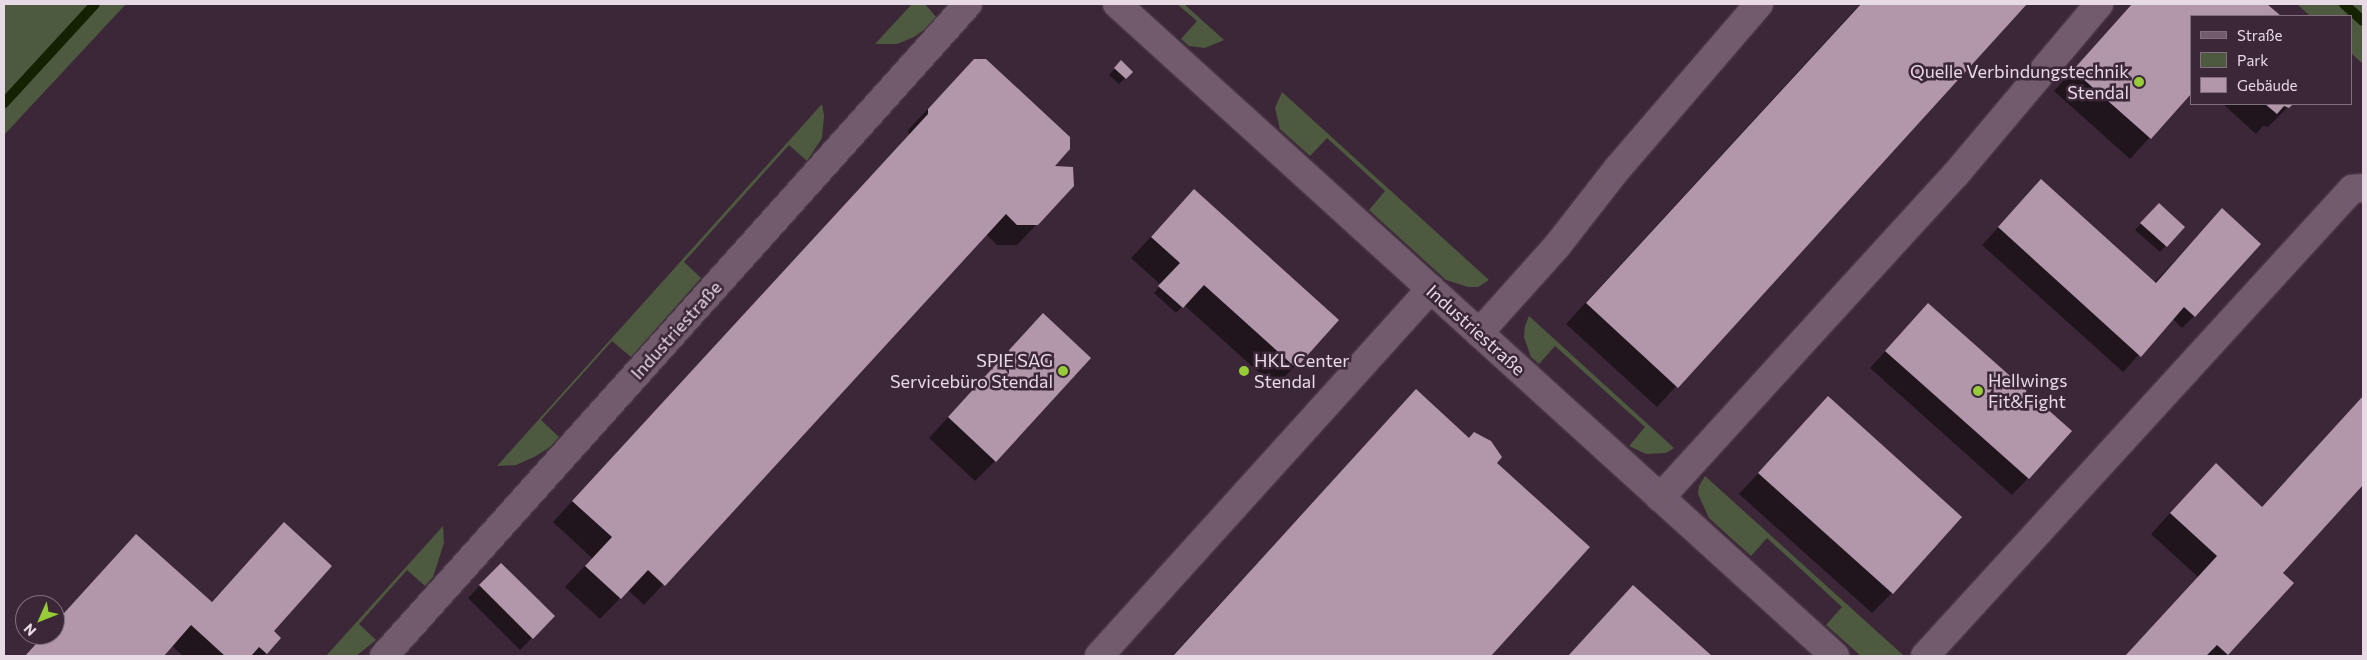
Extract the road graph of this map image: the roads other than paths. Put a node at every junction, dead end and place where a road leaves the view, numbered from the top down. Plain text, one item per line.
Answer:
1 (968, 4) edge
2 (1117, 4) edge
3 (1759, 4) edge
4 (2099, 4) edge
5 (2363, 188) edge
6 (1431, 289) junction
7 (1479, 333) junction
8 (1660, 498) junction
9 (384, 656) edge
10 (1099, 656) edge
11 (1835, 656) edge
12 (1925, 656) edge

1 - 9 street, Industriestraße
2 - 6 street, Industriestraße
3 - 7 street
4 - 8 street
5 - 12 street
6 - 7 street, Industriestraße
6 - 10 street
7 - 8 street, Industriestraße
8 - 11 street, Industriestraße

